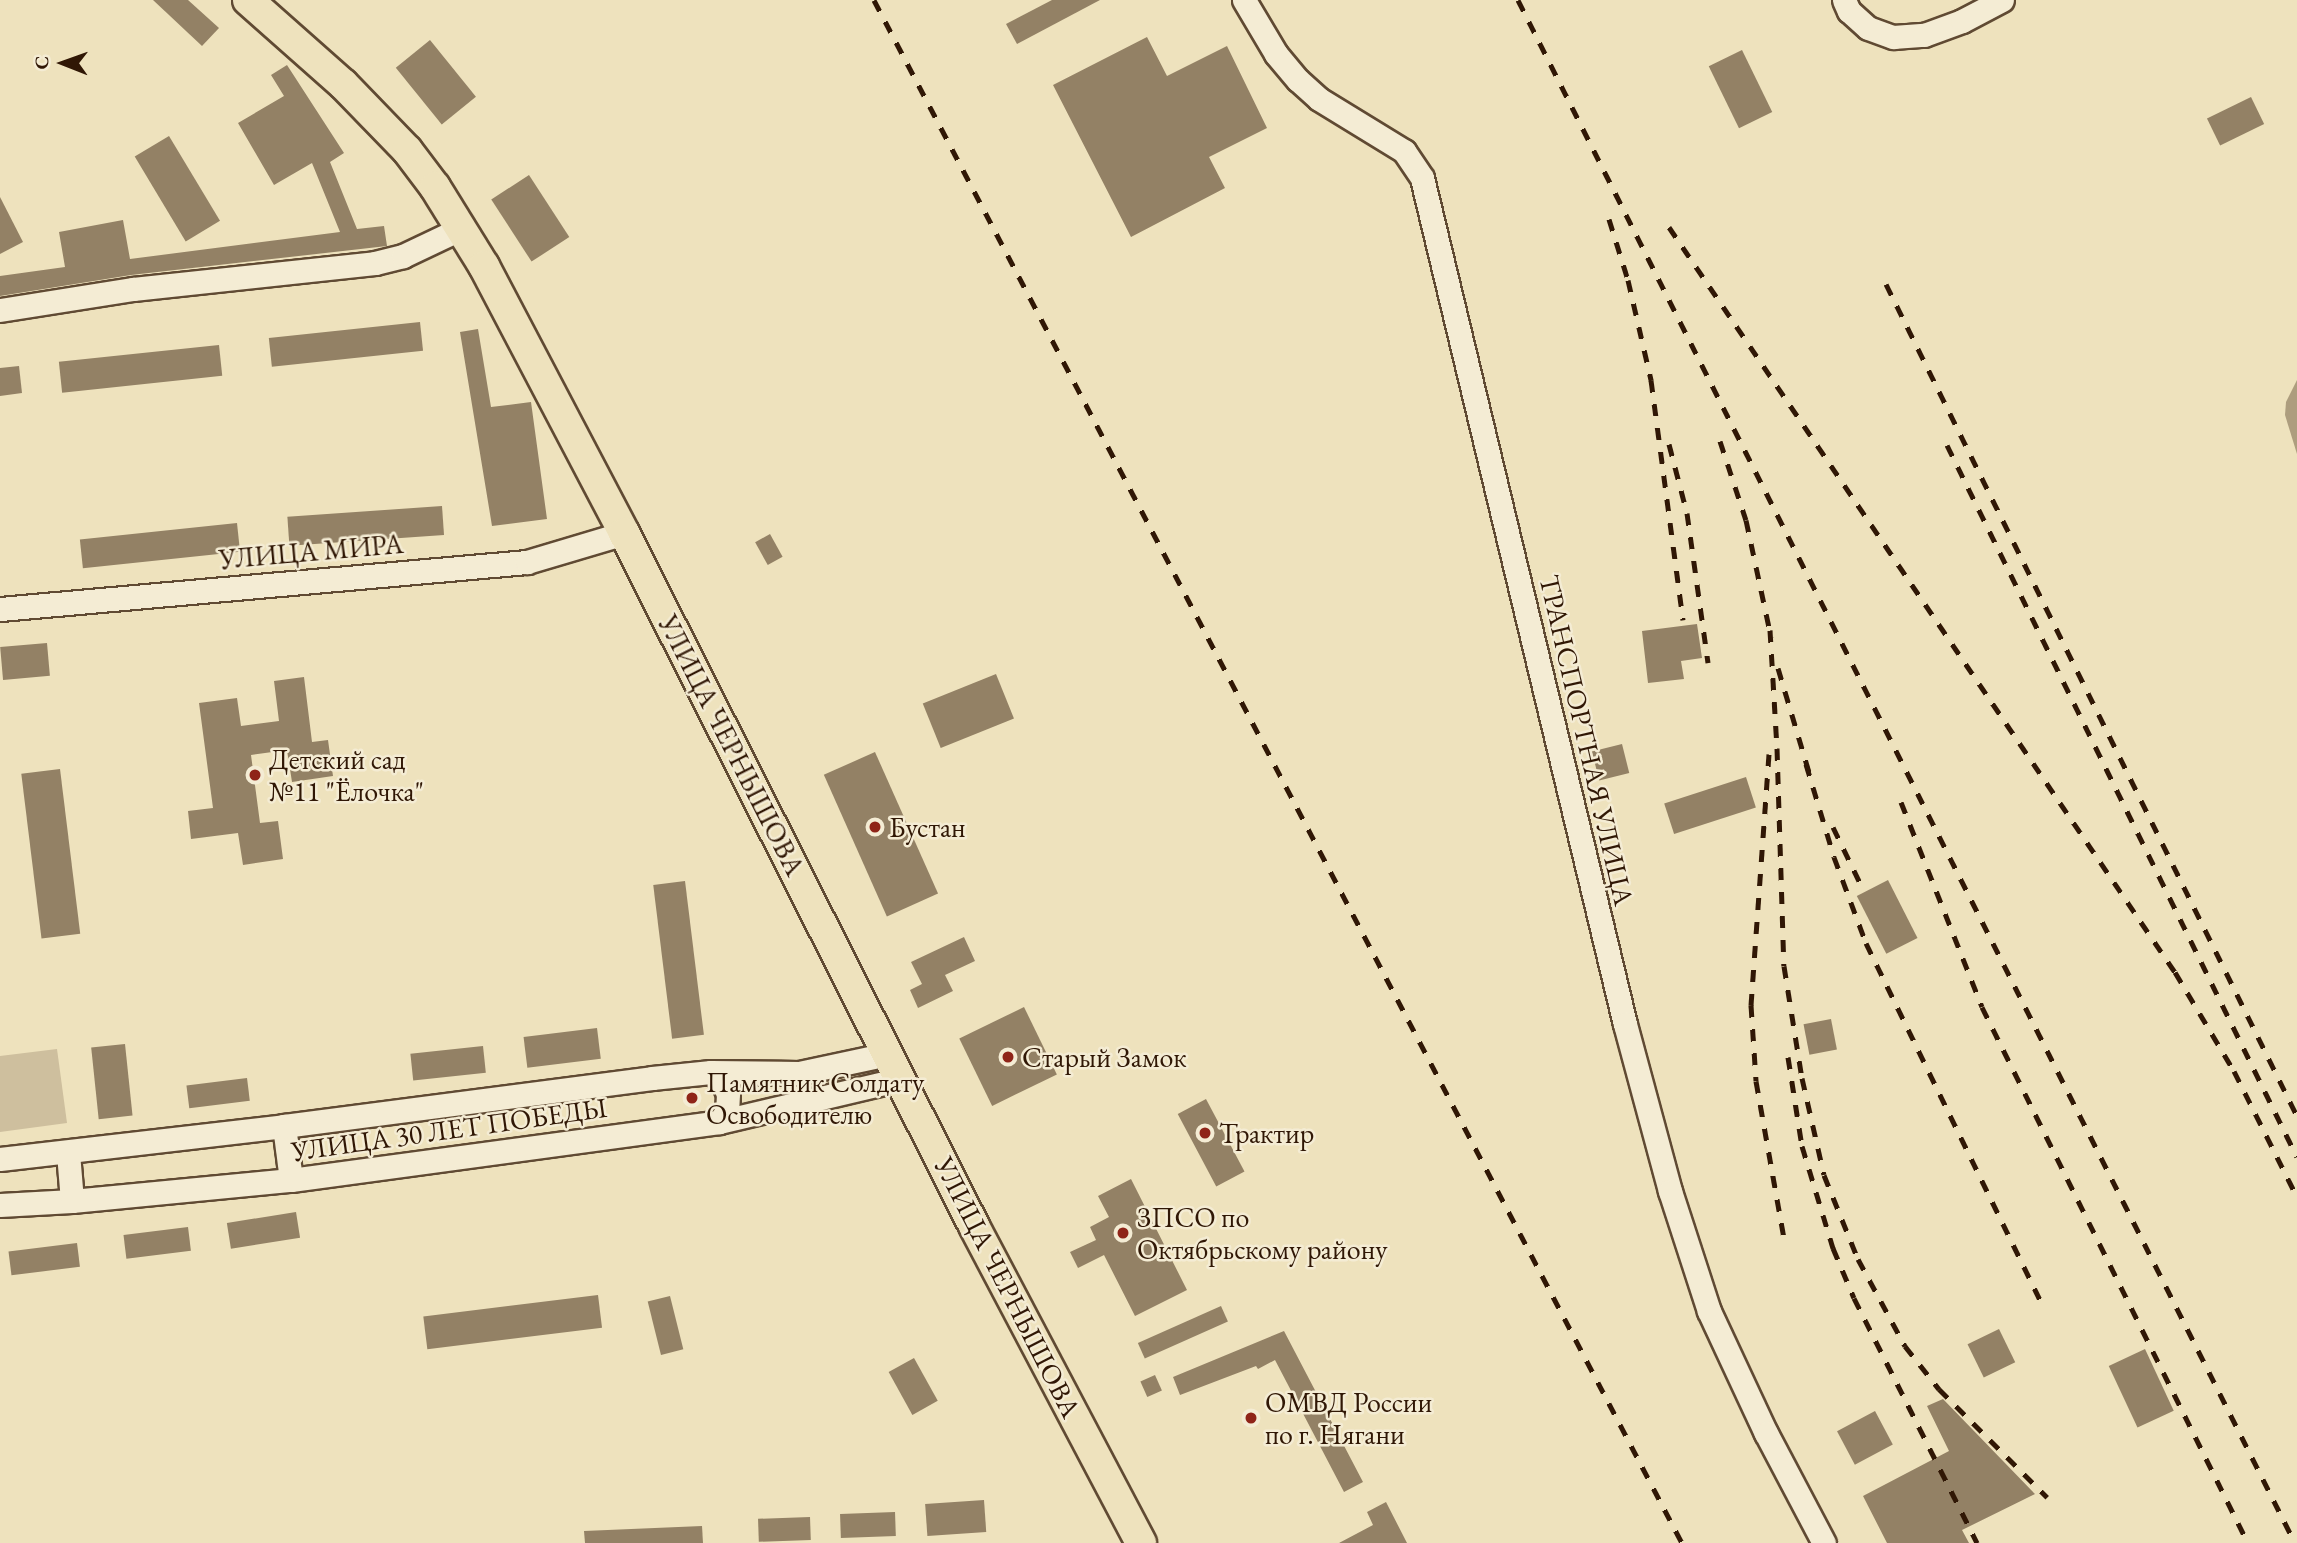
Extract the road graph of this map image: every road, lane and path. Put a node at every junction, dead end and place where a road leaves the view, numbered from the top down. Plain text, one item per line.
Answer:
1 (248, 0) edge
2 (1244, 0) edge
3 (1844, 0) edge
4 (2002, 0) edge
5 (462, 228) junction
6 (0, 310) edge
7 (624, 533) junction
8 (0, 609) edge
9 (895, 1066) junction
10 (711, 1072) junction
11 (719, 1122) junction
12 (284, 1126) junction
13 (68, 1153) junction
14 (0, 1159) edge
15 (291, 1180) junction
16 (72, 1202) junction
17 (0, 1205) edge
18 (1137, 1542) edge
19 (1824, 1543) edge

1 - 5 main road, УЛИЦА ЧЕРНЫШОВА
2 - 19 street, ТРАНСПОРТНАЯ УЛИЦА
3 - 4 street
5 - 6 street
5 - 7 main road, УЛИЦА ЧЕРНЫШОВА
7 - 8 street, УЛИЦА МИРА
7 - 9 main road, УЛИЦА ЧЕРНЫШОВА
9 - 10 street, УЛИЦА 30 ЛЕТ ПОБЕДЫ
9 - 11 street, УЛИЦА 30 ЛЕТ ПОБЕДЫ
9 - 18 main road, УЛИЦА ЧЕРНЫШОВА
10 - 11 street
10 - 12 street, УЛИЦА 30 ЛЕТ ПОБЕДЫ
11 - 15 street, УЛИЦА 30 ЛЕТ ПОБЕДЫ
12 - 13 street, УЛИЦА 30 ЛЕТ ПОБЕДЫ
12 - 15 street
13 - 14 street, УЛИЦА 30 ЛЕТ ПОБЕДЫ
13 - 16 street
15 - 16 street, УЛИЦА 30 ЛЕТ ПОБЕДЫ
16 - 17 street, УЛИЦА 30 ЛЕТ ПОБЕДЫ

